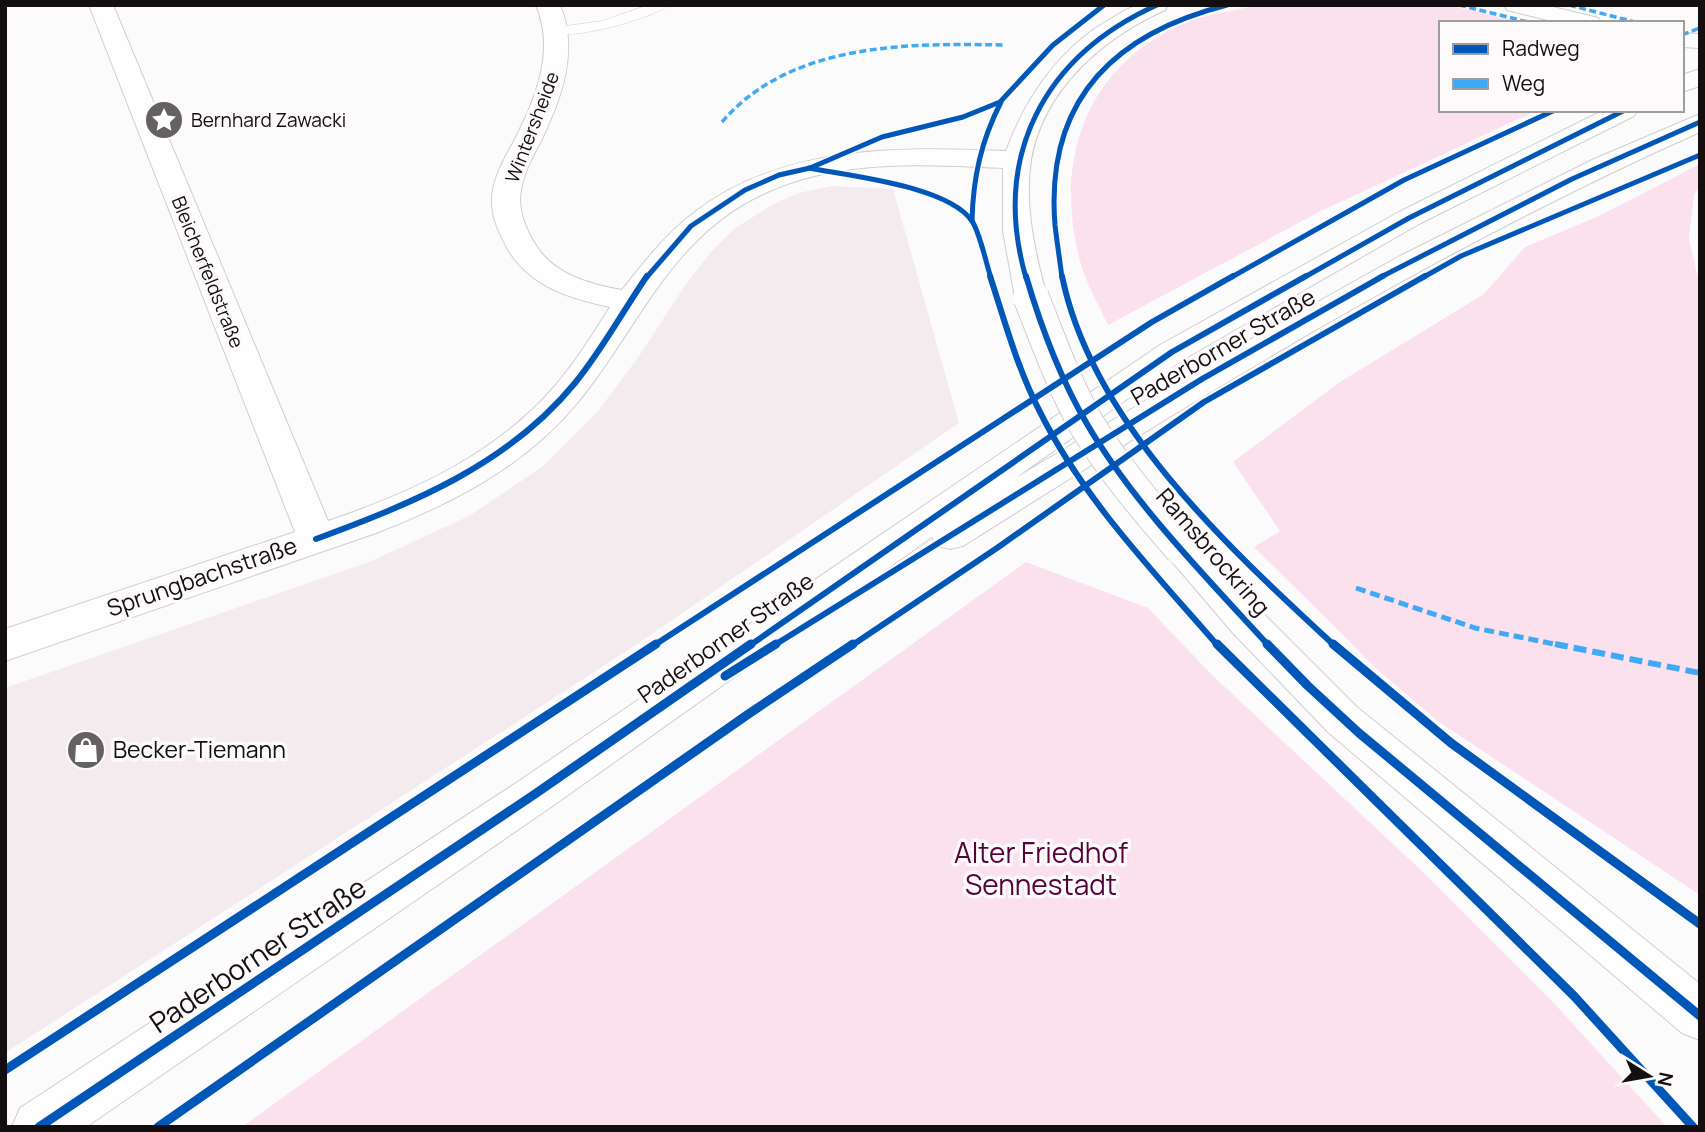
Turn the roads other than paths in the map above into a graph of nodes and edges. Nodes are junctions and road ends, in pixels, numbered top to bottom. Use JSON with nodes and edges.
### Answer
{"nodes":[{"id":1,"x":101,"y":5,"type":"edge"},
{"id":2,"x":548,"y":5,"type":"edge"},
{"id":3,"x":662,"y":5,"type":"edge"},
{"id":4,"x":1157,"y":5,"type":"edge"},
{"id":5,"x":1525,"y":8,"type":"edge"},
{"id":6,"x":1557,"y":21,"type":"edge"},
{"id":7,"x":1581,"y":21,"type":"edge"},
{"id":8,"x":558,"y":32,"type":"junction"},
{"id":9,"x":1700,"y":76,"type":"edge"},
{"id":10,"x":1684,"y":83,"type":"edge"},
{"id":11,"x":1621,"y":112,"type":"edge"},
{"id":12,"x":1700,"y":122,"type":"edge"},
{"id":13,"x":1017,"y":160,"type":"junction"},
{"id":14,"x":629,"y":301,"type":"junction"},
{"id":15,"x":316,"y":539,"type":"junction"},
{"id":16,"x":5,"y":645,"type":"edge"},
{"id":17,"x":535,"y":794,"type":"junction"},
{"id":18,"x":1700,"y":1016,"type":"edge"},
{"id":19,"x":39,"y":1127,"type":"edge"}],
"edges":[{"from":1,"to":15,"type":"street","name":"Bleicherfeldstraße"},
{"from":2,"to":8,"type":"street","name":"Wintersheide"},
{"from":3,"to":8,"type":"lane"},
{"from":4,"to":13,"type":"street","name":"Ramsbrockring"},
{"from":5,"to":6,"type":"street"},
{"from":5,"to":7,"type":"street"},
{"from":8,"to":14,"type":"street","name":"Wintersheide"},
{"from":9,"to":10,"type":"street"},
{"from":11,"to":17,"type":"street","name":"Paderborner Straße"},
{"from":12,"to":17,"type":"street","name":"Paderborner Straße"},
{"from":13,"to":14,"type":"street","name":"Sprungbachstraße"},
{"from":13,"to":18,"type":"street","name":"Ramsbrockring","bridge":true},
{"from":14,"to":15,"type":"street","name":"Sprungbachstraße"},
{"from":15,"to":16,"type":"street","name":"Sprungbachstraße"},
{"from":17,"to":19,"type":"street","name":"Paderborner Straße"}]}
